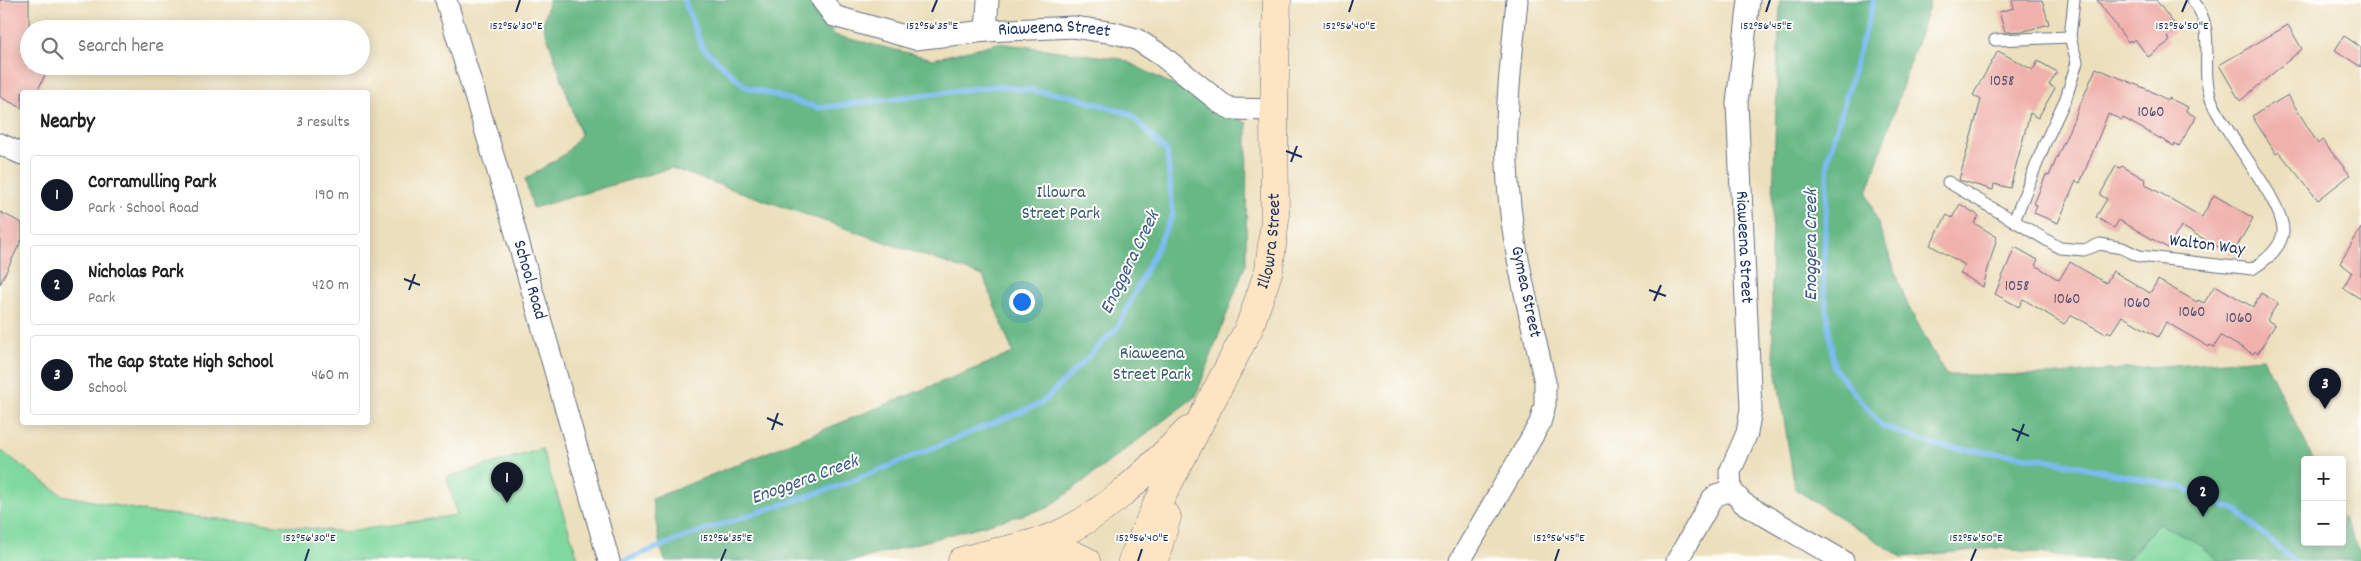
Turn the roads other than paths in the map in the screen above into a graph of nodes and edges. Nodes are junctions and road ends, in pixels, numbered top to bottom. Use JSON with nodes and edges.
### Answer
{"nodes":[{"id":1,"x":446,"y":0,"type":"edge"},
{"id":2,"x":822,"y":0,"type":"edge"},
{"id":3,"x":988,"y":0,"type":"edge"},
{"id":4,"x":1277,"y":0,"type":"edge"},
{"id":5,"x":1517,"y":0,"type":"edge"},
{"id":6,"x":1749,"y":0,"type":"edge"},
{"id":7,"x":2074,"y":0,"type":"edge"},
{"id":8,"x":2193,"y":0,"type":"edge"},
{"id":9,"x":986,"y":31,"type":"junction"},
{"id":10,"x":2070,"y":38,"type":"junction"},
{"id":11,"x":1995,"y":40,"type":"dead end"},
{"id":12,"x":1274,"y":110,"type":"junction"},
{"id":13,"x":0,"y":144,"type":"edge"},
{"id":14,"x":20,"y":153,"type":"edge"},
{"id":15,"x":1948,"y":182,"type":"dead end"},
{"id":16,"x":2014,"y":221,"type":"junction"},
{"id":17,"x":1207,"y":410,"type":"junction"},
{"id":18,"x":1180,"y":462,"type":"junction"},
{"id":19,"x":1730,"y":490,"type":"junction"},
{"id":20,"x":1170,"y":502,"type":"junction"},
{"id":21,"x":1011,"y":549,"type":"junction"},
{"id":22,"x":976,"y":559,"type":"edge"},
{"id":23,"x":609,"y":561,"type":"edge"},
{"id":24,"x":1086,"y":561,"type":"edge"},
{"id":25,"x":1132,"y":561,"type":"edge"},
{"id":26,"x":1154,"y":561,"type":"edge"},
{"id":27,"x":1175,"y":561,"type":"edge"},
{"id":28,"x":1460,"y":561,"type":"edge"},
{"id":29,"x":1676,"y":561,"type":"edge"},
{"id":30,"x":1843,"y":561,"type":"edge"}],
"edges":[{"from":1,"to":23,"type":"street","name":"School Road"},
{"from":2,"to":9,"type":"street","name":"Riaweena Street"},
{"from":3,"to":9,"type":"street"},
{"from":4,"to":12,"type":"street","name":"Illowra Street"},
{"from":5,"to":28,"type":"street","name":"Gymea Street"},
{"from":6,"to":19,"type":"street","name":"Riaweena Street"},
{"from":7,"to":10,"type":"lane"},
{"from":8,"to":16,"type":"lane","name":"Walton Way"},
{"from":9,"to":12,"type":"street","name":"Riaweena Street"},
{"from":10,"to":11,"type":"lane"},
{"from":10,"to":16,"type":"lane"},
{"from":12,"to":17,"type":"street","name":"Illowra Street"},
{"from":13,"to":14,"type":"street"},
{"from":15,"to":16,"type":"lane","name":"Walton Way"},
{"from":17,"to":18,"type":"street","name":"Illowra Street"},
{"from":17,"to":21,"type":"street"},
{"from":18,"to":20,"type":"street","name":"Illowra Street"},
{"from":18,"to":25,"type":"street","name":"Illowra Street"},
{"from":19,"to":29,"type":"street"},
{"from":19,"to":30,"type":"street"},
{"from":20,"to":26,"type":"street","name":"Illowra Street"},
{"from":20,"to":27,"type":"street"},
{"from":21,"to":22,"type":"street"},
{"from":21,"to":24,"type":"street"}]}
